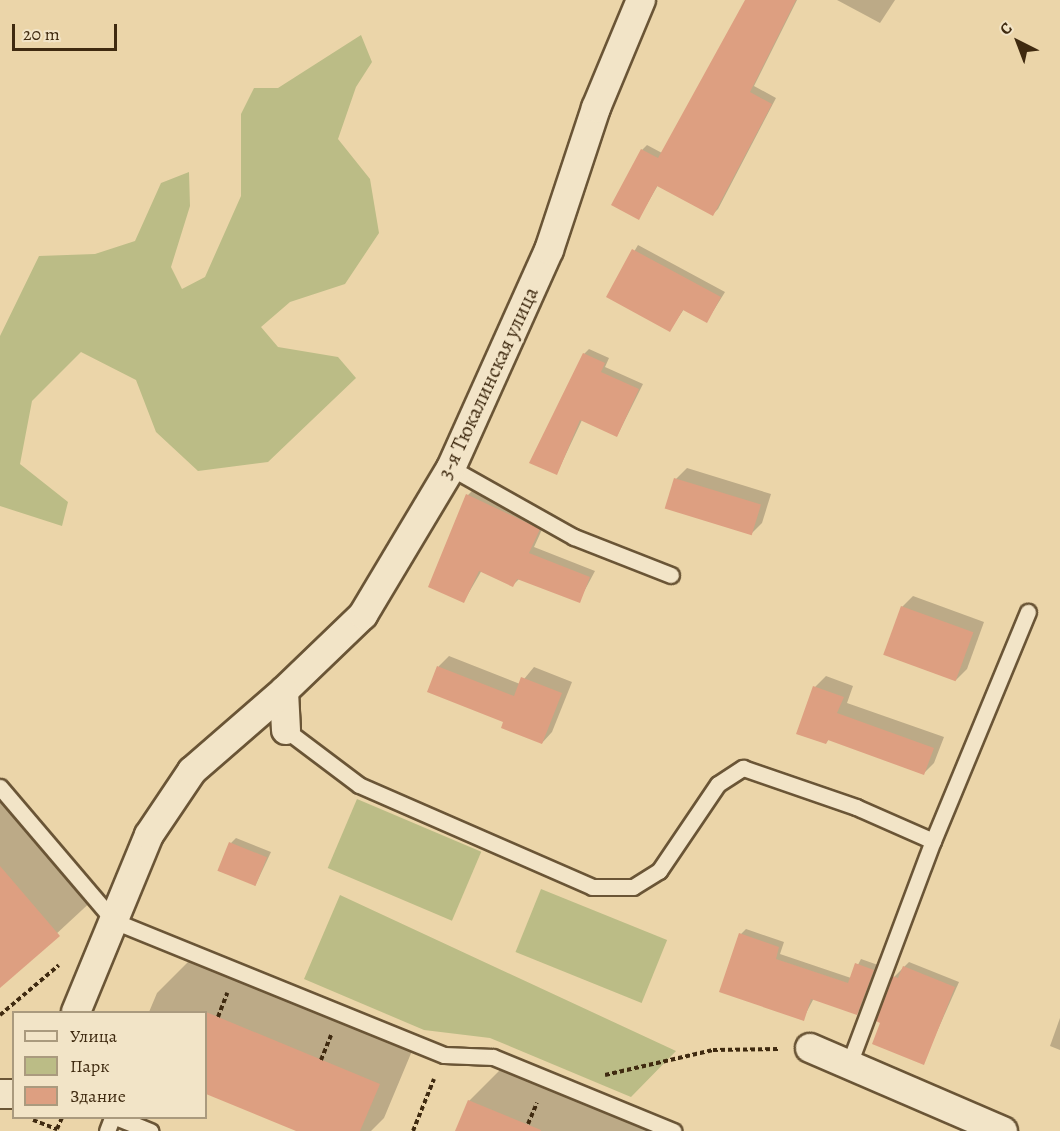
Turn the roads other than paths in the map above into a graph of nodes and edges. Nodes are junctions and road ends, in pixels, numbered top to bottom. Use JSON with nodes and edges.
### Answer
{"nodes":[{"id":1,"x":641,"y":0,"type":"edge"},
{"id":2,"x":451,"y":468,"type":"junction"},
{"id":3,"x":672,"y":575,"type":"dead end"},
{"id":4,"x":1028,"y":612,"type":"dead end"},
{"id":5,"x":284,"y":691,"type":"junction"},
{"id":6,"x":286,"y":730,"type":"joint"},
{"id":7,"x":0,"y":787,"type":"edge"},
{"id":8,"x":933,"y":842,"type":"junction"},
{"id":9,"x":114,"y":921,"type":"junction"},
{"id":10,"x":76,"y":1011,"type":"edge"},
{"id":11,"x":810,"y":1048,"type":"road end"},
{"id":12,"x":849,"y":1064,"type":"junction"},
{"id":13,"x":120,"y":1119,"type":"edge"},
{"id":14,"x":150,"y":1131,"type":"edge"},
{"id":15,"x":673,"y":1131,"type":"edge"},
{"id":16,"x":1003,"y":1131,"type":"edge"}],
"edges":[{"from":1,"to":2,"type":"street","name":"3-я Тюкалинская улица"},
{"from":2,"to":3,"type":"lane"},
{"from":2,"to":5,"type":"street","name":"3-я Тюкалинская улица"},
{"from":4,"to":8,"type":"lane"},
{"from":5,"to":6,"type":"street"},
{"from":5,"to":9,"type":"street","name":"3-я Тюкалинская улица"},
{"from":6,"to":8,"type":"lane"},
{"from":7,"to":9,"type":"lane"},
{"from":8,"to":12,"type":"lane"},
{"from":9,"to":10,"type":"street","name":"3-я Тюкалинская улица"},
{"from":9,"to":15,"type":"lane"},
{"from":11,"to":12,"type":"street"},
{"from":12,"to":16,"type":"street"},
{"from":13,"to":14,"type":"lane"}]}
